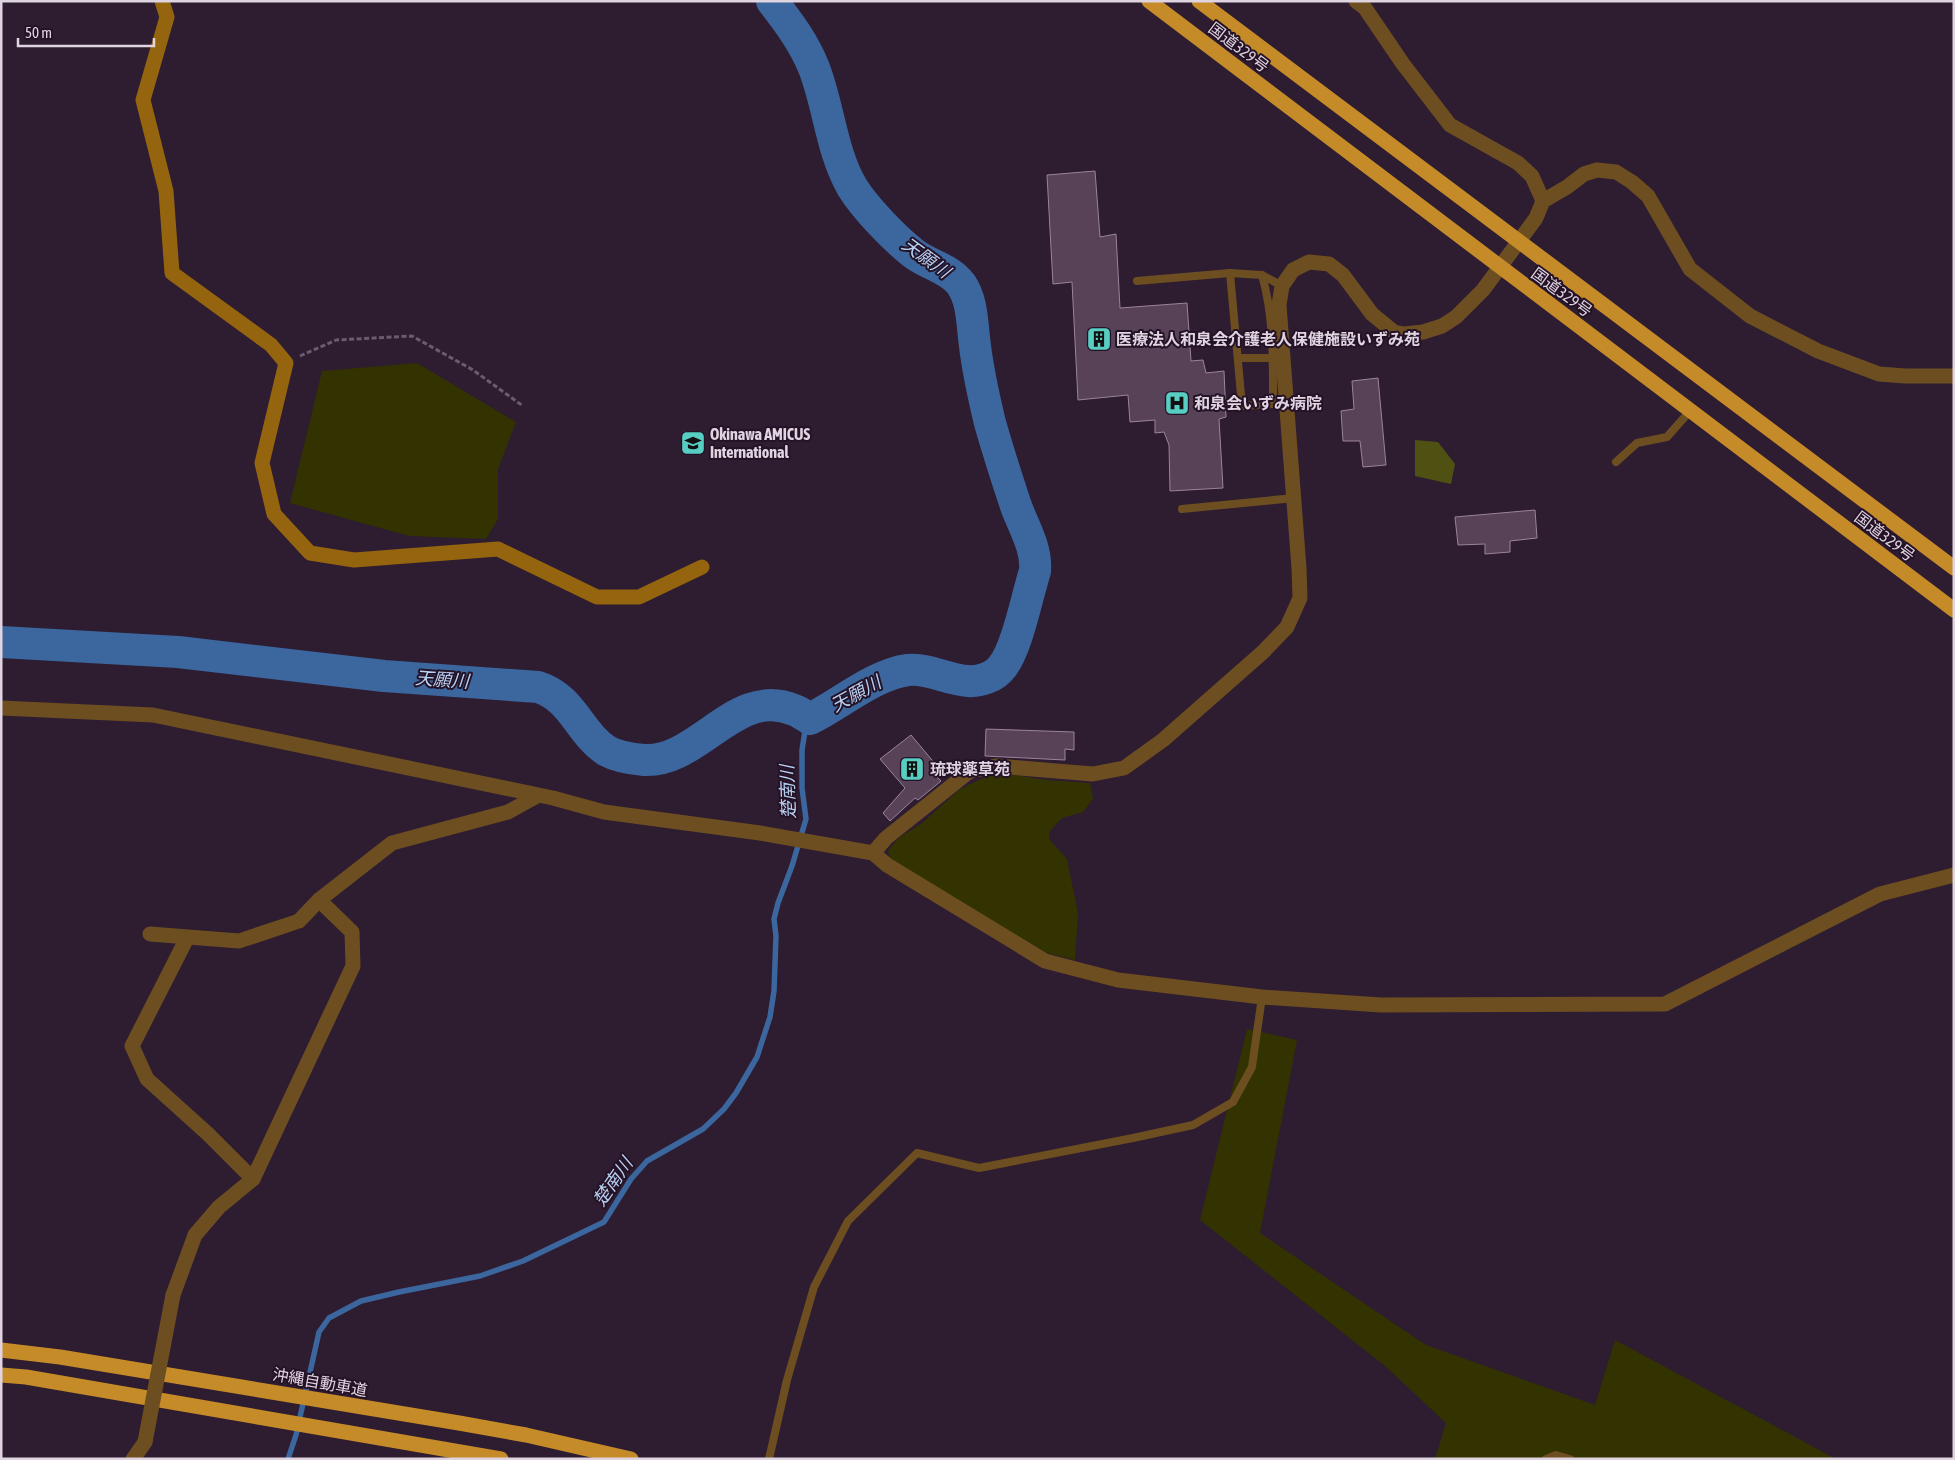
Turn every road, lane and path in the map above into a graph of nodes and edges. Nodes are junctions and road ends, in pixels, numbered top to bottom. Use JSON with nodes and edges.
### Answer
{"nodes":[{"id":1,"x":162,"y":1,"type":"edge"},
{"id":2,"x":1149,"y":1,"type":"edge"},
{"id":3,"x":1199,"y":1,"type":"edge"},
{"id":4,"x":1356,"y":1,"type":"edge"},
{"id":5,"x":1543,"y":201,"type":"junction"},
{"id":6,"x":1518,"y":241,"type":"junction"},
{"id":7,"x":1499,"y":268,"type":"junction"},
{"id":8,"x":1230,"y":273,"type":"junction"},
{"id":9,"x":1262,"y":275,"type":"junction"},
{"id":10,"x":1137,"y":281,"type":"dead end"},
{"id":11,"x":1282,"y":286,"type":"junction"},
{"id":12,"x":1239,"y":358,"type":"junction"},
{"id":13,"x":1278,"y":358,"type":"junction"},
{"id":14,"x":286,"y":363,"type":"junction"},
{"id":15,"x":1954,"y":376,"type":"edge"},
{"id":16,"x":1280,"y":403,"type":"junction"},
{"id":17,"x":523,"y":406,"type":"dead end"},
{"id":18,"x":1690,"y":411,"type":"junction"},
{"id":19,"x":1616,"y":462,"type":"dead end"},
{"id":20,"x":1294,"y":498,"type":"junction"},
{"id":21,"x":1182,"y":509,"type":"dead end"},
{"id":22,"x":702,"y":567,"type":"dead end"},
{"id":23,"x":1954,"y":568,"type":"edge"},
{"id":24,"x":1954,"y":610,"type":"edge"},
{"id":25,"x":1,"y":708,"type":"edge"},
{"id":26,"x":537,"y":796,"type":"junction"},
{"id":27,"x":873,"y":854,"type":"junction"},
{"id":28,"x":1954,"y":876,"type":"edge"},
{"id":29,"x":319,"y":900,"type":"junction"},
{"id":30,"x":150,"y":934,"type":"dead end"},
{"id":31,"x":187,"y":938,"type":"junction"},
{"id":32,"x":1262,"y":997,"type":"junction"},
{"id":33,"x":253,"y":1179,"type":"junction"},
{"id":34,"x":1,"y":1350,"type":"edge"},
{"id":35,"x":1,"y":1375,"type":"edge"},
{"id":36,"x":133,"y":1459,"type":"edge"},
{"id":37,"x":501,"y":1459,"type":"edge"},
{"id":38,"x":631,"y":1459,"type":"edge"},
{"id":39,"x":769,"y":1459,"type":"edge"},
{"id":40,"x":1546,"y":1459,"type":"edge"},
{"id":41,"x":1570,"y":1459,"type":"edge"}],
"edges":[{"from":1,"to":14,"type":"street"},
{"from":2,"to":7,"type":"highway","name":"国道329号"},
{"from":3,"to":6,"type":"highway","name":"国道329号"},
{"from":4,"to":5,"type":"street"},
{"from":5,"to":6,"type":"street"},
{"from":5,"to":15,"type":"street"},
{"from":6,"to":7,"type":"street"},
{"from":6,"to":23,"type":"highway","name":"国道329号"},
{"from":7,"to":11,"type":"street"},
{"from":7,"to":18,"type":"highway","name":"国道329号"},
{"from":8,"to":9,"type":"lane"},
{"from":8,"to":10,"type":"lane"},
{"from":8,"to":12,"type":"lane"},
{"from":9,"to":11,"type":"lane"},
{"from":9,"to":13,"type":"lane"},
{"from":11,"to":13,"type":"street"},
{"from":12,"to":13,"type":"lane"},
{"from":12,"to":16,"type":"lane"},
{"from":13,"to":16,"type":"street"},
{"from":14,"to":17,"type":"path"},
{"from":14,"to":22,"type":"street"},
{"from":16,"to":20,"type":"street"},
{"from":18,"to":19,"type":"lane"},
{"from":18,"to":24,"type":"highway","name":"国道329号"},
{"from":20,"to":21,"type":"lane"},
{"from":20,"to":27,"type":"street"},
{"from":25,"to":26,"type":"street"},
{"from":26,"to":27,"type":"street"},
{"from":26,"to":29,"type":"street"},
{"from":27,"to":32,"type":"street"},
{"from":28,"to":32,"type":"street"},
{"from":29,"to":31,"type":"street"},
{"from":29,"to":33,"type":"street"},
{"from":30,"to":31,"type":"street"},
{"from":31,"to":33,"type":"street"},
{"from":32,"to":39,"type":"lane"},
{"from":33,"to":36,"type":"street","bridge":true},
{"from":34,"to":38,"type":"highway","name":"沖縄自動車道"},
{"from":35,"to":37,"type":"highway"},
{"from":40,"to":41,"type":"lane"}]}
